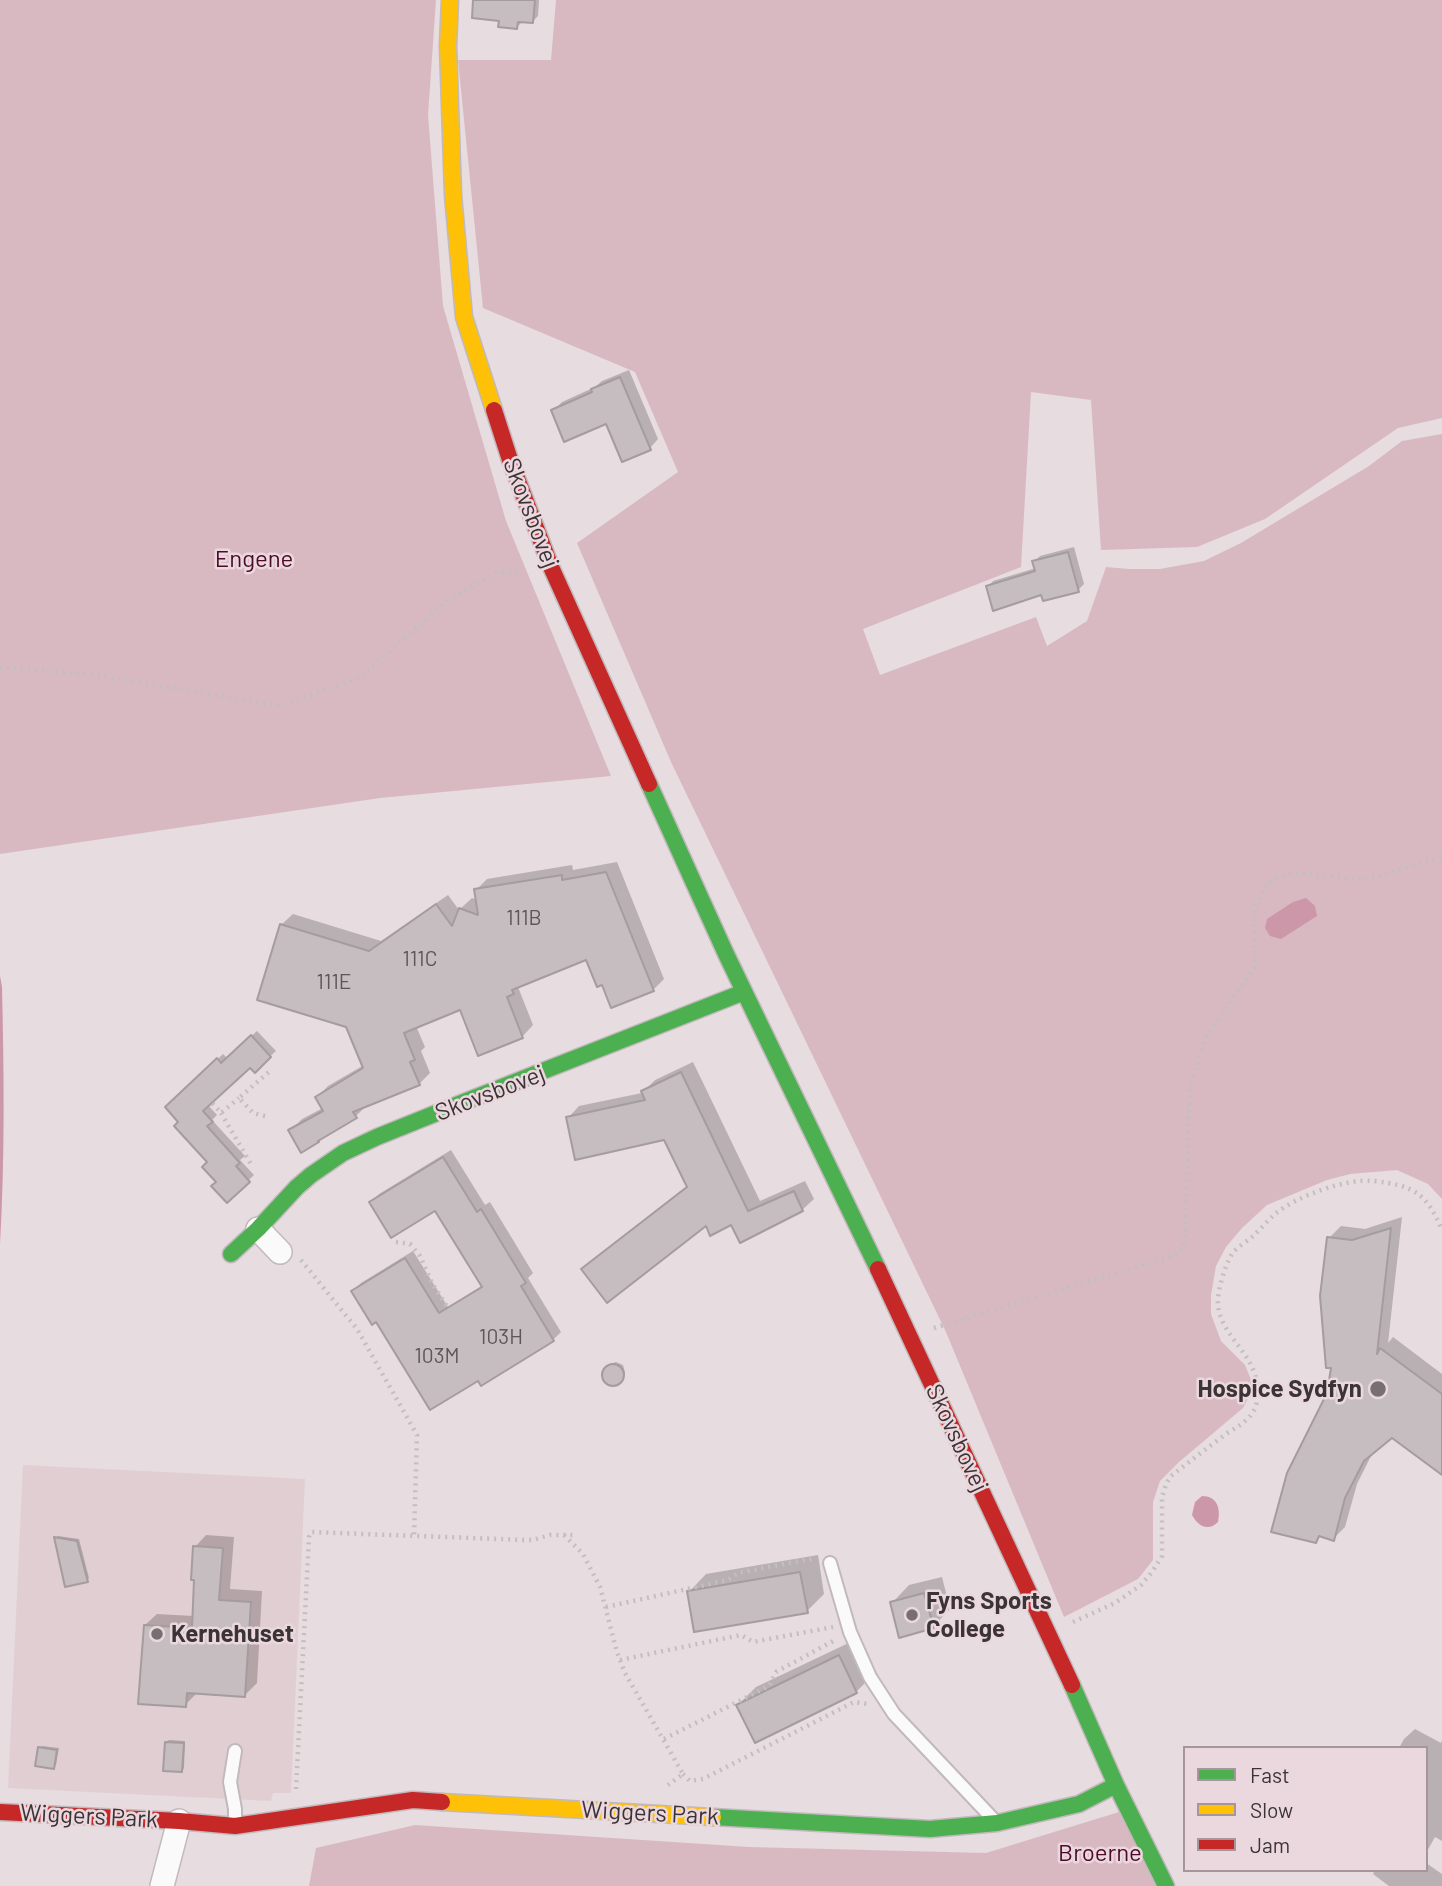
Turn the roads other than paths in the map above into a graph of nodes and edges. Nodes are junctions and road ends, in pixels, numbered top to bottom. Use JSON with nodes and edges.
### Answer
{"nodes":[{"id":1,"x":450,"y":0,"type":"edge"},
{"id":2,"x":744,"y":992,"type":"junction"},
{"id":3,"x":258,"y":1228,"type":"junction"},
{"id":4,"x":280,"y":1252,"type":"road end"},
{"id":5,"x":231,"y":1254,"type":"dead end"},
{"id":6,"x":830,"y":1563,"type":"road end"},
{"id":7,"x":235,"y":1751,"type":"dead end"},
{"id":8,"x":1116,"y":1785,"type":"junction"},
{"id":9,"x":0,"y":1812,"type":"edge"},
{"id":10,"x":179,"y":1821,"type":"junction"},
{"id":11,"x":997,"y":1823,"type":"junction"},
{"id":12,"x":235,"y":1826,"type":"junction"},
{"id":13,"x":162,"y":1886,"type":"edge"},
{"id":14,"x":1166,"y":1886,"type":"edge"}],
"edges":[{"from":1,"to":2,"type":"street","name":"Skovsbovej"},
{"from":2,"to":3,"type":"street","name":"Skovsbovej"},
{"from":2,"to":8,"type":"street","name":"Skovsbovej"},
{"from":3,"to":4,"type":"street"},
{"from":3,"to":5,"type":"street","name":"Skovsbovej"},
{"from":6,"to":11,"type":"lane"},
{"from":7,"to":12,"type":"lane"},
{"from":8,"to":11,"type":"street","name":"Wiggers Park"},
{"from":8,"to":14,"type":"street","name":"Skovsbovej"},
{"from":9,"to":10,"type":"street","name":"Wiggers Park"},
{"from":10,"to":12,"type":"street","name":"Wiggers Park"},
{"from":10,"to":13,"type":"street","name":"Wiggers Park"},
{"from":11,"to":12,"type":"street","name":"Wiggers Park"}]}
